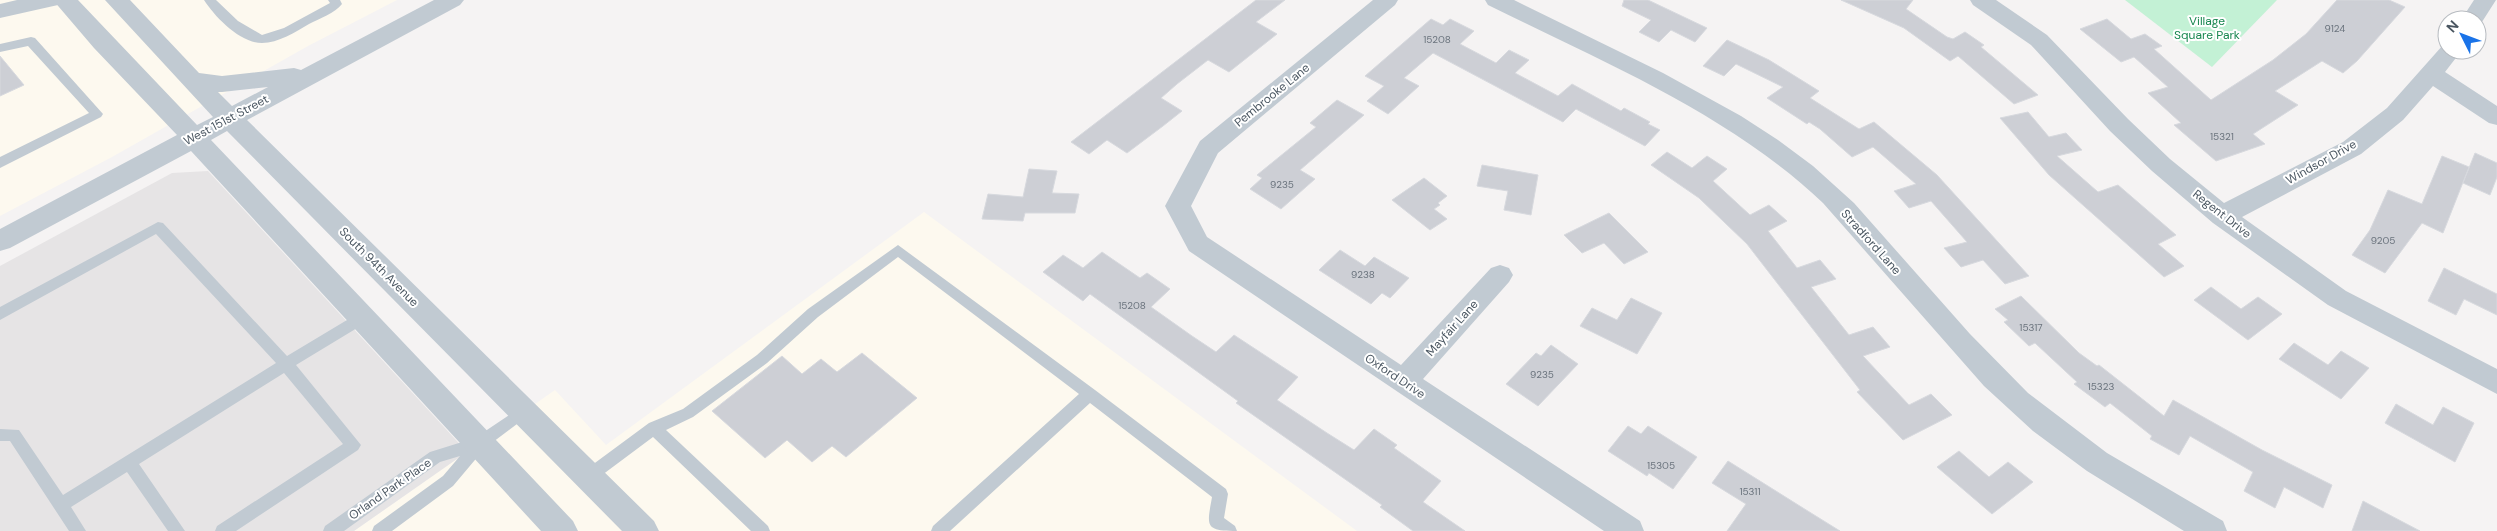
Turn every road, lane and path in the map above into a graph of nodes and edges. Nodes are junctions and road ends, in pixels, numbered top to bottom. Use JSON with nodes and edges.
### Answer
{"nodes":[{"id":1,"x":50,"y":0,"type":"edge"},
{"id":2,"x":66,"y":0,"type":"edge"},
{"id":3,"x":117,"y":0,"type":"edge"},
{"id":4,"x":210,"y":0,"type":"edge"},
{"id":5,"x":334,"y":0,"type":"edge"},
{"id":6,"x":452,"y":0,"type":"edge"},
{"id":7,"x":1388,"y":0,"type":"edge"},
{"id":8,"x":1496,"y":0,"type":"edge"},
{"id":9,"x":1981,"y":0,"type":"edge"},
{"id":10,"x":0,"y":11,"type":"edge"},
{"id":11,"x":0,"y":48,"type":"edge"},
{"id":12,"x":2443,"y":60,"type":"edge"},
{"id":13,"x":320,"y":70,"type":"junction"},
{"id":14,"x":2431,"y":74,"type":"junction"},
{"id":15,"x":192,"y":82,"type":"junction"},
{"id":16,"x":2497,"y":117,"type":"edge"},
{"id":17,"x":229,"y":118,"type":"junction"},
{"id":18,"x":193,"y":138,"type":"junction"},
{"id":19,"x":0,"y":163,"type":"edge"},
{"id":20,"x":1178,"y":206,"type":"joint"},
{"id":21,"x":2222,"y":216,"type":"junction"},
{"id":22,"x":0,"y":241,"type":"edge"},
{"id":23,"x":1500,"y":275,"type":"dead end"},
{"id":24,"x":0,"y":314,"type":"edge"},
{"id":25,"x":362,"y":318,"type":"junction"},
{"id":26,"x":286,"y":364,"type":"junction"},
{"id":27,"x":1404,"y":381,"type":"junction"},
{"id":28,"x":2497,"y":382,"type":"edge"},
{"id":29,"x":1090,"y":394,"type":"junction"},
{"id":30,"x":524,"y":411,"type":"junction"},
{"id":31,"x":654,"y":428,"type":"junction"},
{"id":32,"x":0,"y":435,"type":"edge"},
{"id":33,"x":480,"y":443,"type":"junction"},
{"id":34,"x":128,"y":461,"type":"junction"},
{"id":35,"x":589,"y":476,"type":"junction"},
{"id":36,"x":60,"y":505,"type":"junction"},
{"id":37,"x":78,"y":531,"type":"edge"},
{"id":38,"x":177,"y":531,"type":"edge"},
{"id":39,"x":223,"y":531,"type":"edge"},
{"id":40,"x":331,"y":531,"type":"edge"},
{"id":41,"x":380,"y":531,"type":"edge"},
{"id":42,"x":562,"y":531,"type":"edge"},
{"id":43,"x":643,"y":531,"type":"edge"},
{"id":44,"x":762,"y":531,"type":"edge"},
{"id":45,"x":939,"y":531,"type":"edge"},
{"id":46,"x":1229,"y":531,"type":"edge"},
{"id":47,"x":1629,"y":531,"type":"edge"},
{"id":48,"x":2212,"y":531,"type":"edge"}],
"edges":[{"from":1,"to":10,"type":"street"},
{"from":2,"to":18,"type":"street"},
{"from":3,"to":15,"type":"street","name":"South 94th Avenue"},
{"from":4,"to":5,"type":"lane"},
{"from":6,"to":13,"type":"street","name":"West 151st Street"},
{"from":7,"to":20,"type":"street","name":"Pembrooke Lane"},
{"from":8,"to":48,"type":"street","name":"Stradford Lane"},
{"from":9,"to":21,"type":"street","name":"Regent Drive"},
{"from":11,"to":19,"type":"lane"},
{"from":12,"to":14,"type":"street","name":"Windsor Drive"},
{"from":13,"to":15,"type":"street"},
{"from":13,"to":17,"type":"street","name":"West 151st Street"},
{"from":14,"to":16,"type":"street"},
{"from":14,"to":21,"type":"street","name":"Windsor Drive"},
{"from":15,"to":17,"type":"street","name":"South 94th Avenue"},
{"from":17,"to":18,"type":"street","name":"West 151st Street"},
{"from":17,"to":30,"type":"street","name":"South 94th Avenue"},
{"from":18,"to":22,"type":"street","name":"West 151st Street"},
{"from":18,"to":25,"type":"street"},
{"from":20,"to":27,"type":"street","name":"Oxford Drive"},
{"from":21,"to":28,"type":"street","name":"Regent Drive"},
{"from":23,"to":27,"type":"street","name":"Mayfair Lane"},
{"from":24,"to":26,"type":"lane"},
{"from":25,"to":26,"type":"lane"},
{"from":25,"to":33,"type":"street"},
{"from":26,"to":34,"type":"lane"},
{"from":26,"to":39,"type":"lane"},
{"from":27,"to":47,"type":"street","name":"Oxford Drive"},
{"from":29,"to":31,"type":"lane"},
{"from":29,"to":45,"type":"lane"},
{"from":29,"to":46,"type":"lane"},
{"from":30,"to":33,"type":"lane","name":"Orland Park Place"},
{"from":30,"to":35,"type":"street","name":"South 94th Avenue"},
{"from":31,"to":35,"type":"lane"},
{"from":31,"to":44,"type":"lane"},
{"from":32,"to":36,"type":"lane"},
{"from":33,"to":40,"type":"lane","name":"Orland Park Place"},
{"from":33,"to":41,"type":"lane","name":"Orland Park Place"},
{"from":33,"to":42,"type":"street"},
{"from":34,"to":36,"type":"lane"},
{"from":34,"to":38,"type":"lane"},
{"from":35,"to":43,"type":"street","name":"South 94th Avenue"},
{"from":36,"to":37,"type":"lane"}]}
